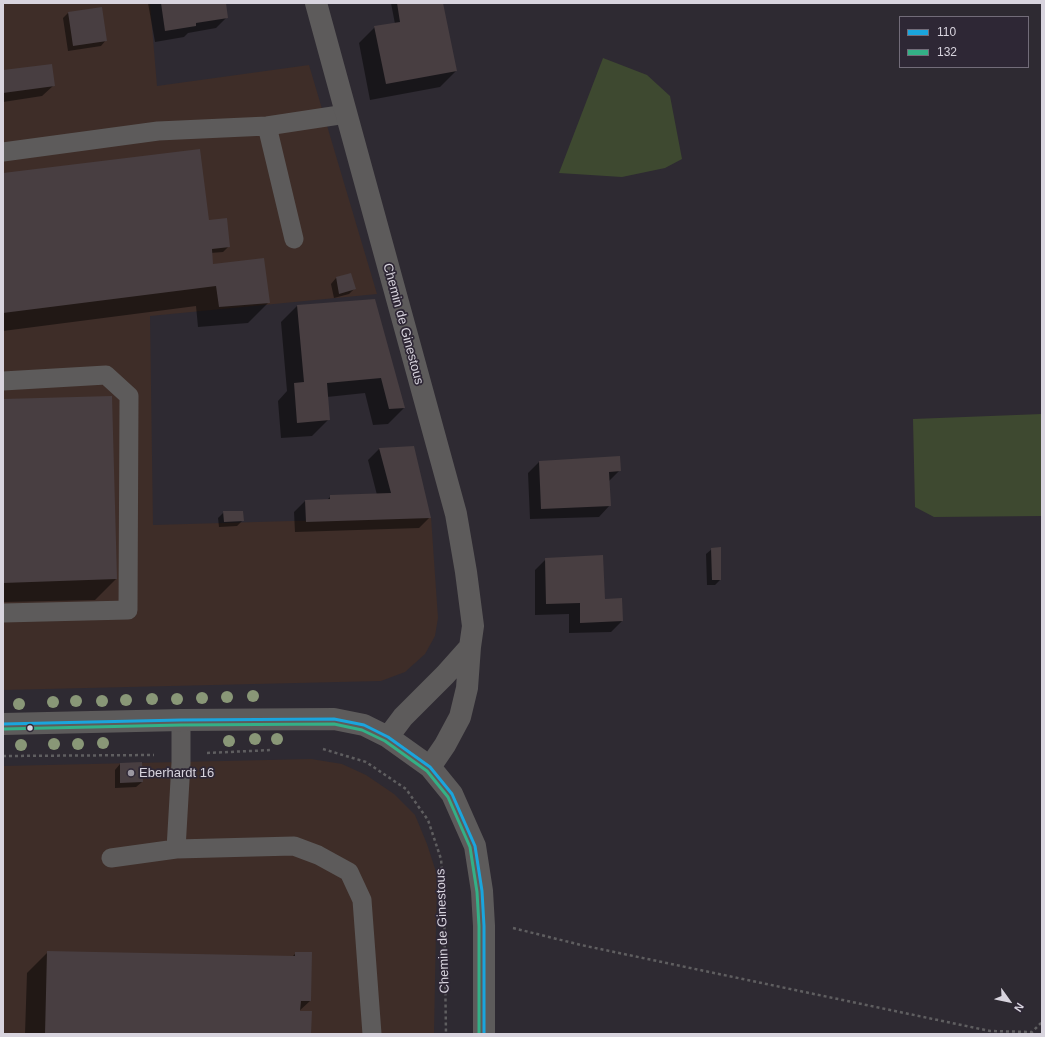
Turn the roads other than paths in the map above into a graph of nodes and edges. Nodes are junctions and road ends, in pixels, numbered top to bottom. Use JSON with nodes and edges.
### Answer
{"nodes":[{"id":1,"x":316,"y":3,"type":"edge"},
{"id":2,"x":346,"y":114,"type":"junction"},
{"id":3,"x":267,"y":126,"type":"junction"},
{"id":4,"x":3,"y":152,"type":"edge"},
{"id":5,"x":294,"y":239,"type":"dead end"},
{"id":6,"x":3,"y":381,"type":"edge"},
{"id":7,"x":3,"y":613,"type":"edge"},
{"id":8,"x":470,"y":647,"type":"junction"},
{"id":9,"x":181,"y":720,"type":"junction"},
{"id":10,"x":3,"y":724,"type":"edge"},
{"id":11,"x":388,"y":738,"type":"junction"},
{"id":12,"x":430,"y":767,"type":"junction"},
{"id":13,"x":176,"y":849,"type":"junction"},
{"id":14,"x":111,"y":858,"type":"dead end"},
{"id":15,"x":372,"y":1034,"type":"edge"},
{"id":16,"x":484,"y":1034,"type":"edge"}],
"edges":[{"from":1,"to":2,"type":"street","name":"Chemin de Ginestous"},
{"from":2,"to":3,"type":"lane"},
{"from":2,"to":8,"type":"street","name":"Chemin de Ginestous"},
{"from":3,"to":4,"type":"lane"},
{"from":3,"to":5,"type":"lane"},
{"from":6,"to":7,"type":"lane"},
{"from":8,"to":11,"type":"street"},
{"from":8,"to":12,"type":"street","name":"Chemin de Ginestous"},
{"from":9,"to":10,"type":"street"},
{"from":9,"to":11,"type":"street"},
{"from":9,"to":13,"type":"lane"},
{"from":11,"to":12,"type":"street"},
{"from":12,"to":16,"type":"street"},
{"from":13,"to":14,"type":"lane"},
{"from":13,"to":15,"type":"lane"}]}
